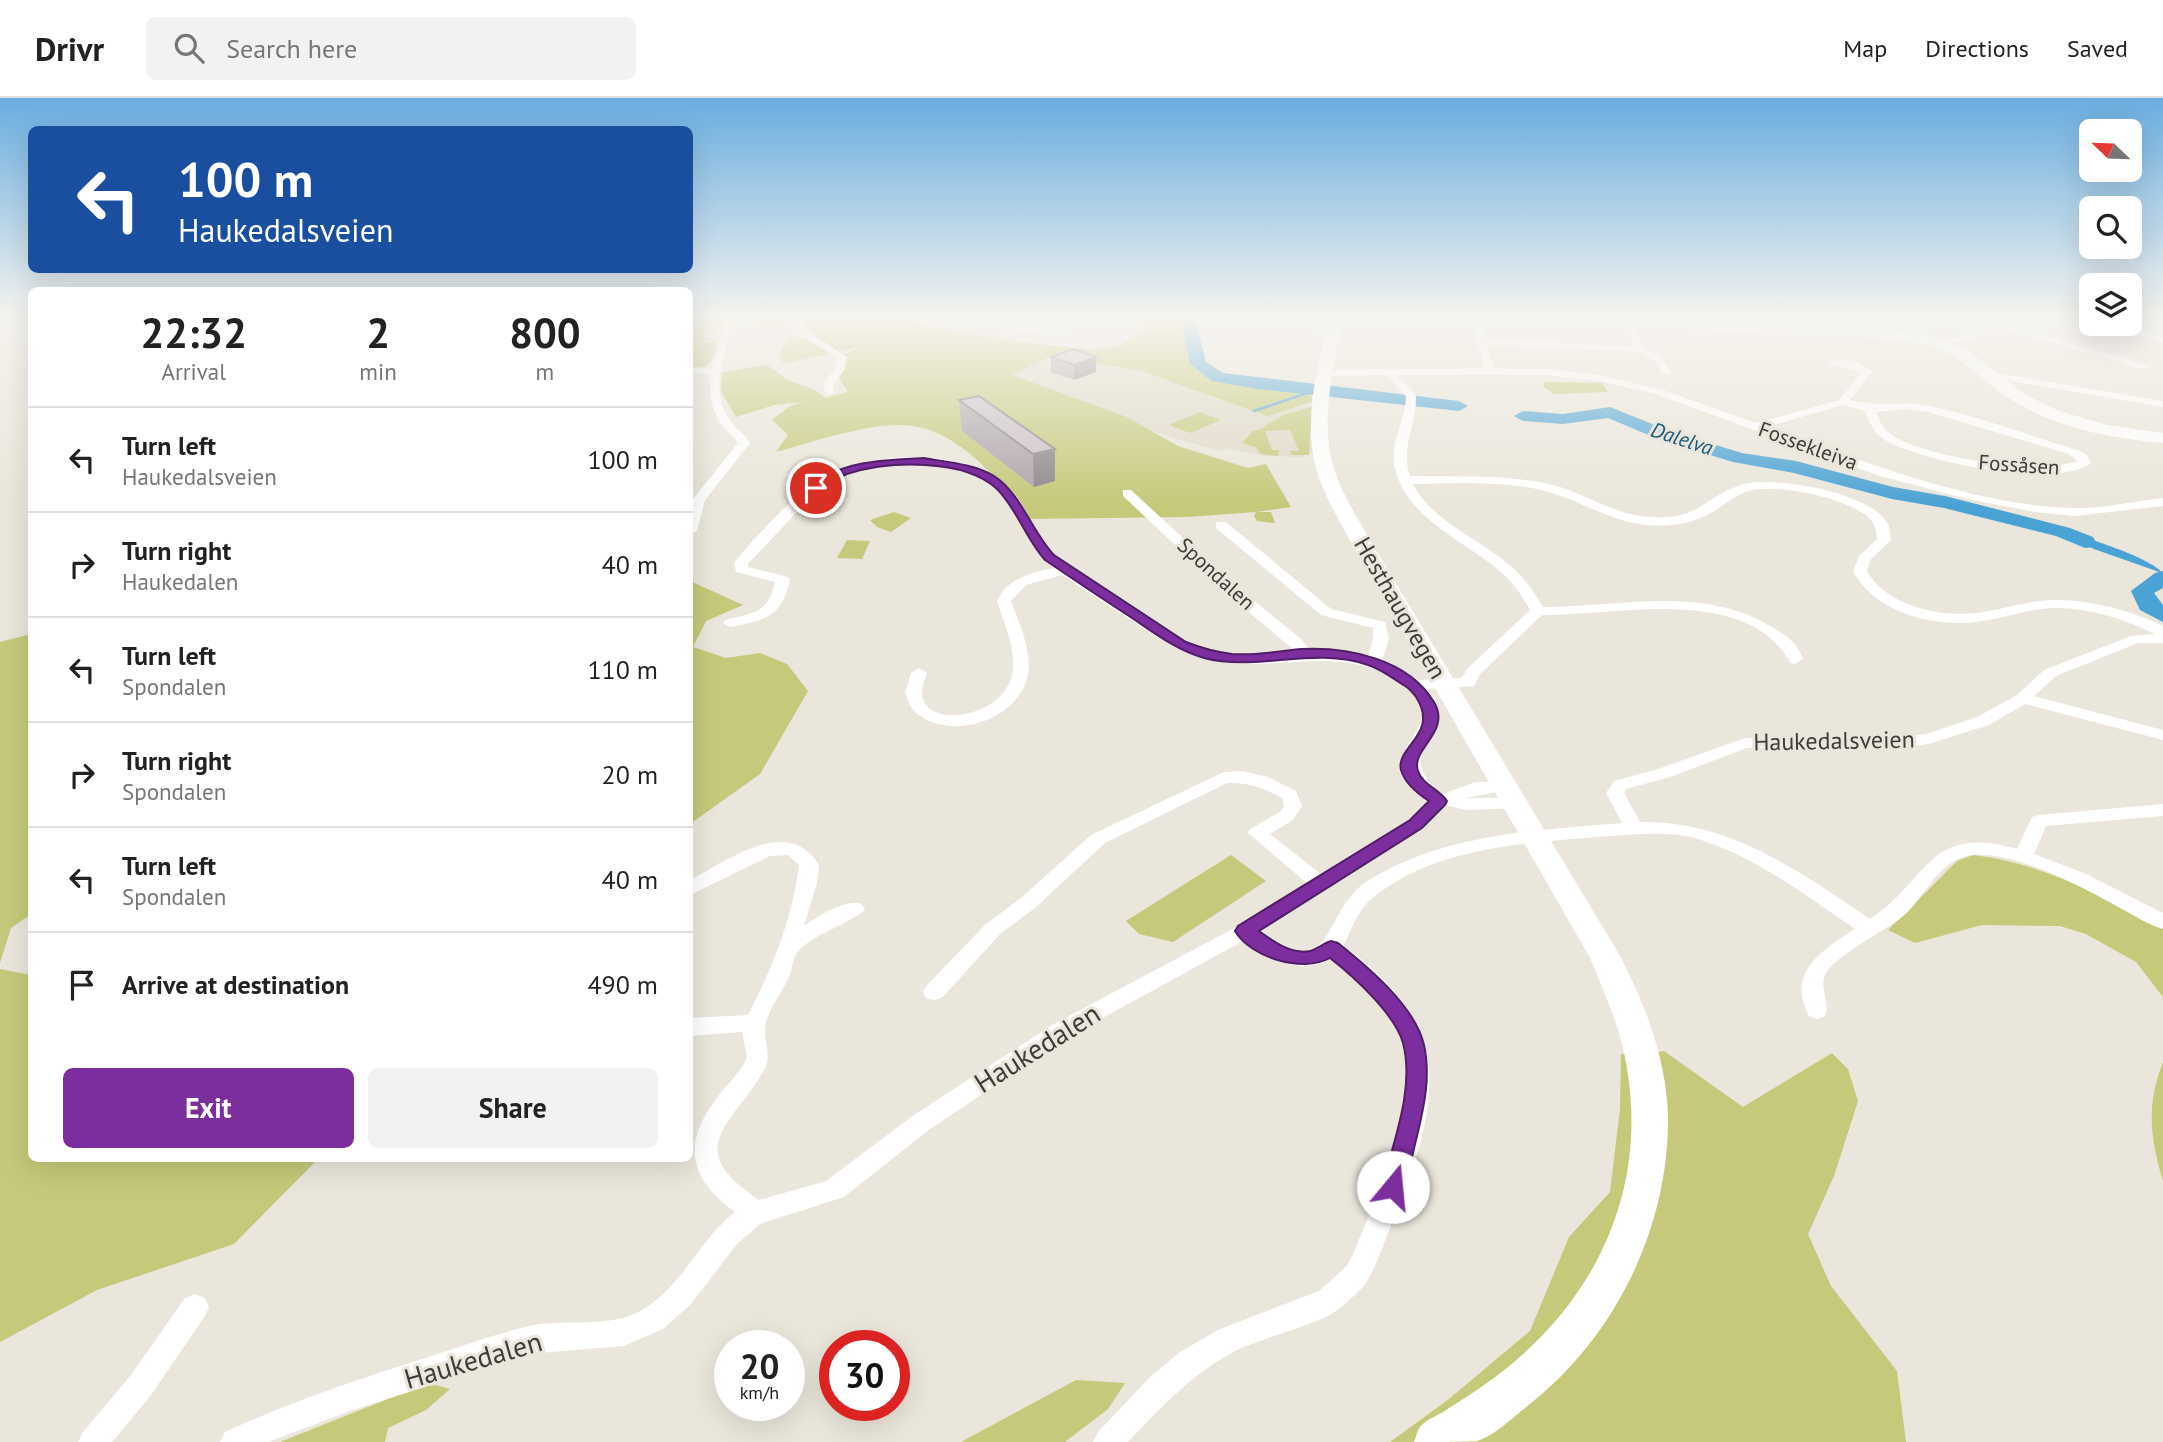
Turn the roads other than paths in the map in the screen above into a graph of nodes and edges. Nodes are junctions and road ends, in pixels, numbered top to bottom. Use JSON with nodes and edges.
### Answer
{"nodes":[{"id":1,"x":714,"y":380,"type":"edge"},
{"id":2,"x":832,"y":380,"type":"edge"},
{"id":3,"x":1337,"y":380,"type":"edge"},
{"id":4,"x":1397,"y":380,"type":"edge"},
{"id":5,"x":1611,"y":380,"type":"edge"},
{"id":6,"x":1861,"y":380,"type":"edge"},
{"id":7,"x":1998,"y":380,"type":"edge"},
{"id":8,"x":2020,"y":380,"type":"edge"},
{"id":9,"x":1325,"y":382,"type":"joint"},
{"id":10,"x":830,"y":392,"type":"dead end"},
{"id":11,"x":1843,"y":402,"type":"junction"},
{"id":12,"x":2163,"y":404,"type":"edge"},
{"id":13,"x":1870,"y":409,"type":"junction"},
{"id":14,"x":1755,"y":427,"type":"junction"},
{"id":15,"x":2163,"y":439,"type":"edge"},
{"id":16,"x":1405,"y":480,"type":"junction"},
{"id":17,"x":714,"y":482,"type":"junction"},
{"id":18,"x":693,"y":486,"type":"edge"},
{"id":19,"x":1128,"y":493,"type":"dead end"},
{"id":20,"x":2163,"y":502,"type":"edge"},
{"id":21,"x":693,"y":516,"type":"edge"},
{"id":22,"x":1221,"y":525,"type":"dead end"},
{"id":23,"x":1065,"y":570,"type":"junction"},
{"id":24,"x":1538,"y":611,"type":"junction"},
{"id":25,"x":730,"y":622,"type":"dead end"},
{"id":26,"x":2163,"y":632,"type":"edge"},
{"id":27,"x":2163,"y":638,"type":"edge"},
{"id":28,"x":1305,"y":653,"type":"junction"},
{"id":29,"x":1795,"y":659,"type":"dead end"},
{"id":30,"x":1374,"y":662,"type":"junction"},
{"id":31,"x":919,"y":673,"type":"dead end"},
{"id":32,"x":1421,"y":685,"type":"junction"},
{"id":33,"x":2023,"y":698,"type":"junction"},
{"id":34,"x":2163,"y":735,"type":"edge"},
{"id":35,"x":1510,"y":795,"type":"junction"},
{"id":36,"x":1444,"y":800,"type":"junction"},
{"id":37,"x":2163,"y":810,"type":"edge"},
{"id":38,"x":1634,"y":828,"type":"junction"},
{"id":39,"x":1546,"y":855,"type":"joint"},
{"id":40,"x":2022,"y":856,"type":"junction"},
{"id":41,"x":1321,"y":884,"type":"junction"},
{"id":42,"x":693,"y":886,"type":"edge"},
{"id":43,"x":855,"y":909,"type":"dead end"},
{"id":44,"x":2163,"y":922,"type":"edge"},
{"id":45,"x":1870,"y":929,"type":"junction"},
{"id":46,"x":1245,"y":931,"type":"junction"},
{"id":47,"x":1331,"y":948,"type":"junction"},
{"id":48,"x":786,"y":950,"type":"junction"},
{"id":49,"x":934,"y":992,"type":"dead end"},
{"id":50,"x":1817,"y":1010,"type":"dead end"},
{"id":51,"x":754,"y":1024,"type":"junction"},
{"id":52,"x":693,"y":1027,"type":"edge"},
{"id":53,"x":756,"y":1212,"type":"junction"},
{"id":54,"x":195,"y":1307,"type":"dead end"},
{"id":55,"x":93,"y":1442,"type":"edge"},
{"id":56,"x":235,"y":1442,"type":"edge"},
{"id":57,"x":1108,"y":1442,"type":"edge"},
{"id":58,"x":1436,"y":1442,"type":"edge"}],
"edges":[{"from":1,"to":17,"type":"street"},
{"from":2,"to":10,"type":"street"},
{"from":3,"to":9,"type":"street","name":"Fossekleiva"},
{"from":4,"to":16,"type":"street"},
{"from":5,"to":14,"type":"street","name":"Fossekleiva"},
{"from":6,"to":11,"type":"street"},
{"from":7,"to":15,"type":"main road"},
{"from":8,"to":12,"type":"street"},
{"from":9,"to":35,"type":"main road","name":"Hesthaugvegen"},
{"from":11,"to":13,"type":"street","name":"Fossåsen"},
{"from":11,"to":14,"type":"street"},
{"from":13,"to":13,"type":"street","name":"Fossåsen"},
{"from":14,"to":20,"type":"street","name":"Fossekleiva"},
{"from":16,"to":24,"type":"street"},
{"from":16,"to":26,"type":"street"},
{"from":17,"to":18,"type":"street"},
{"from":17,"to":21,"type":"street"},
{"from":19,"to":28,"type":"street","name":"Spondalen"},
{"from":22,"to":30,"type":"street","name":"Spondalen"},
{"from":23,"to":25,"type":"street"},
{"from":23,"to":28,"type":"street"},
{"from":23,"to":31,"type":"street"},
{"from":24,"to":29,"type":"street"},
{"from":24,"to":32,"type":"street"},
{"from":27,"to":33,"type":"street","name":"Haukedalsveien"},
{"from":28,"to":30,"type":"street"},
{"from":30,"to":32,"type":"street"},
{"from":32,"to":36,"type":"street"},
{"from":33,"to":34,"type":"street"},
{"from":33,"to":38,"type":"street","name":"Haukedalsveien"},
{"from":35,"to":36,"type":"street"},
{"from":35,"to":39,"type":"main road","name":"Hesthaugvegen"},
{"from":36,"to":41,"type":"street","name":"Haukedalen"},
{"from":37,"to":40,"type":"street"},
{"from":38,"to":45,"type":"street"},
{"from":38,"to":47,"type":"street"},
{"from":39,"to":58,"type":"main road"},
{"from":40,"to":44,"type":"street"},
{"from":40,"to":45,"type":"street"},
{"from":41,"to":46,"type":"street","name":"Haukedalen"},
{"from":41,"to":49,"type":"street"},
{"from":42,"to":48,"type":"street"},
{"from":43,"to":48,"type":"street"},
{"from":45,"to":50,"type":"street"},
{"from":46,"to":47,"type":"street"},
{"from":46,"to":53,"type":"street","name":"Haukedalen"},
{"from":47,"to":57,"type":"street"},
{"from":48,"to":51,"type":"street"},
{"from":51,"to":52,"type":"street"},
{"from":51,"to":53,"type":"street"},
{"from":53,"to":56,"type":"street","name":"Haukedalen"},
{"from":54,"to":55,"type":"street"}]}
